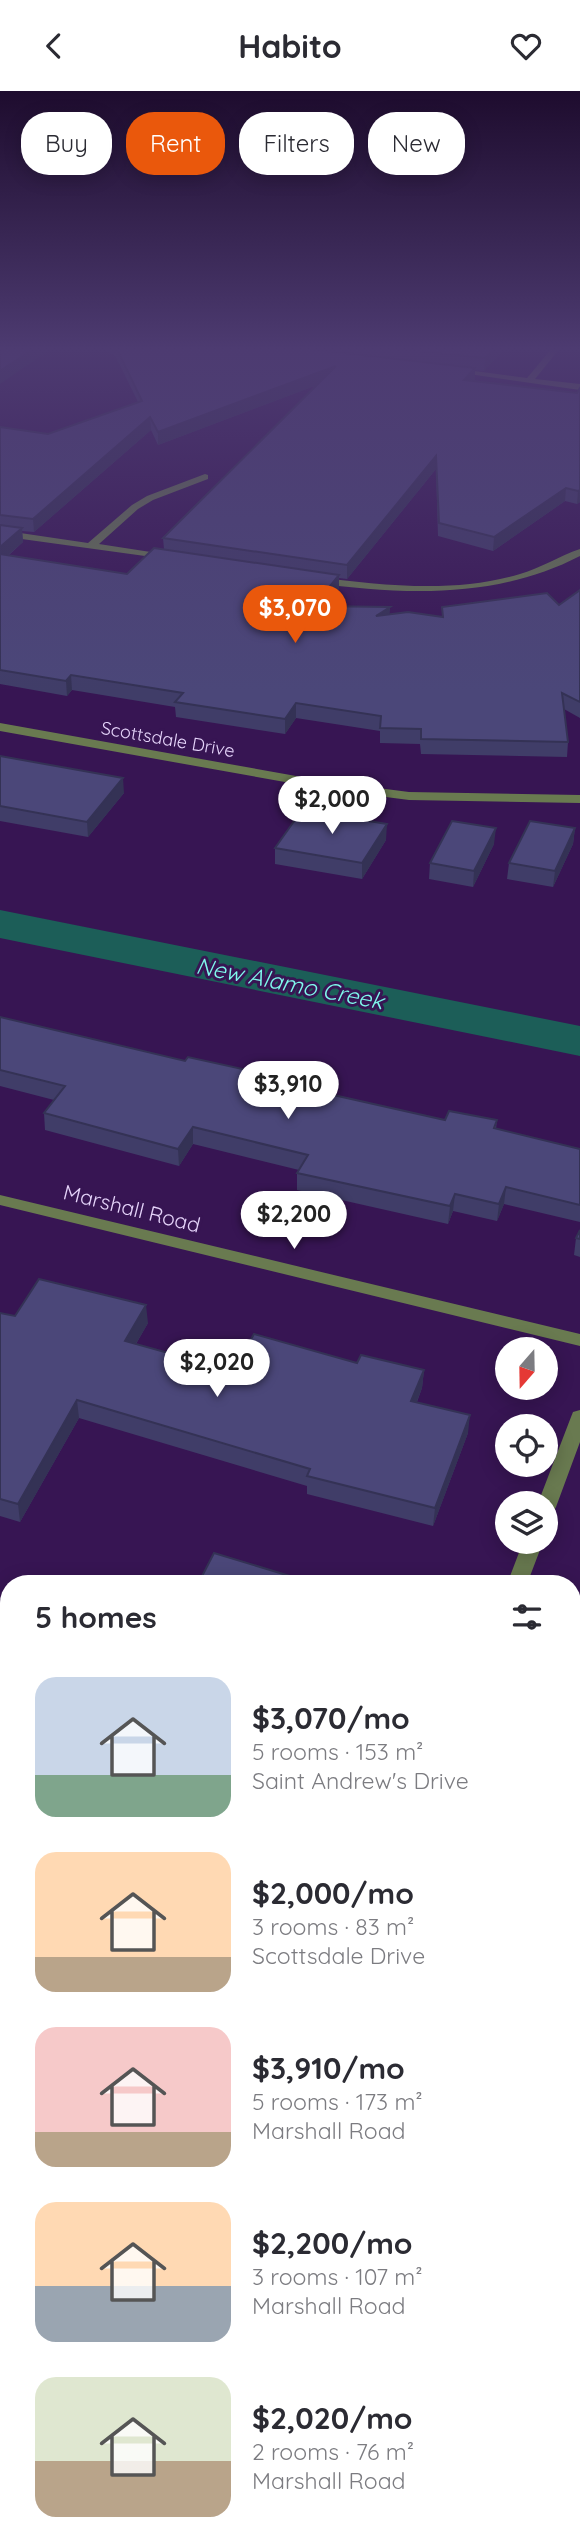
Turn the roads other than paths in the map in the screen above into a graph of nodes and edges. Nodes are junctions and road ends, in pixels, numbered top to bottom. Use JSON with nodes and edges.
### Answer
{"nodes":[{"id":1,"x":205,"y":477,"type":"dead end"},
{"id":2,"x":0,"y":533,"type":"edge"},
{"id":3,"x":91,"y":546,"type":"junction"},
{"id":4,"x":580,"y":552,"type":"edge"},
{"id":5,"x":185,"y":560,"type":"edge"},
{"id":6,"x":305,"y":578,"type":"edge"},
{"id":7,"x":0,"y":727,"type":"edge"},
{"id":8,"x":580,"y":799,"type":"edge"},
{"id":9,"x":0,"y":1200,"type":"edge"},
{"id":10,"x":580,"y":1340,"type":"edge"},
{"id":11,"x":580,"y":1417,"type":"edge"},
{"id":12,"x":552,"y":1491,"type":"edge"},
{"id":13,"x":528,"y":1554,"type":"edge"},
{"id":14,"x":520,"y":1575,"type":"edge"}],
"edges":[{"from":1,"to":3,"type":"street"},
{"from":2,"to":3,"type":"street"},
{"from":3,"to":5,"type":"street"},
{"from":4,"to":6,"type":"street"},
{"from":7,"to":8,"type":"street","name":"Scottsdale Drive"},
{"from":9,"to":10,"type":"street","name":"Marshall Road"},
{"from":11,"to":12,"type":"street"},
{"from":13,"to":14,"type":"street"}]}
